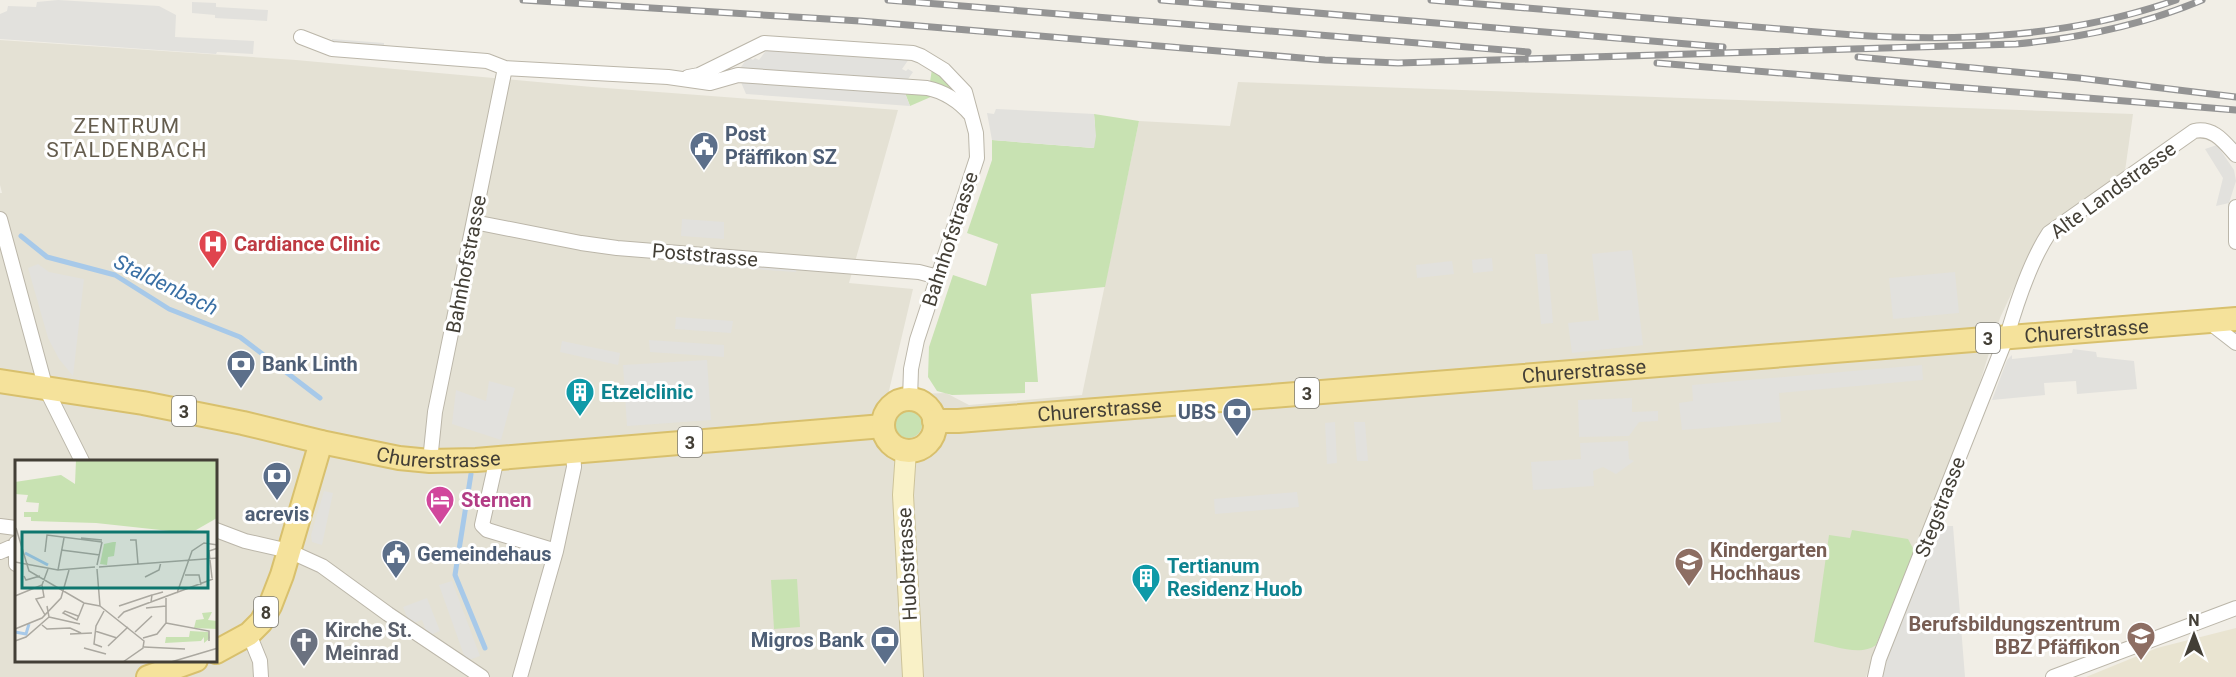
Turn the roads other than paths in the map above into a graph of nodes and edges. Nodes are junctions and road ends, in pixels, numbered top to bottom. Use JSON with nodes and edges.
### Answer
{"nodes":[{"id":1,"x":301,"y":38,"type":"dead end"},
{"id":2,"x":506,"y":68,"type":"junction"},
{"id":3,"x":681,"y":78,"type":"junction"},
{"id":4,"x":971,"y":115,"type":"junction"},
{"id":5,"x":2236,"y":155,"type":"edge"},
{"id":6,"x":2236,"y":207,"type":"edge"},
{"id":7,"x":0,"y":219,"type":"edge"},
{"id":8,"x":474,"y":222,"type":"junction"},
{"id":9,"x":2236,"y":242,"type":"edge"},
{"id":10,"x":938,"y":277,"type":"junction"},
{"id":11,"x":2236,"y":319,"type":"edge"},
{"id":12,"x":2209,"y":322,"type":"junction"},
{"id":13,"x":2007,"y":336,"type":"junction"},
{"id":14,"x":2236,"y":343,"type":"edge"},
{"id":15,"x":0,"y":381,"type":"edge"},
{"id":16,"x":46,"y":389,"type":"junction"},
{"id":17,"x":910,"y":399,"type":"junction"},
{"id":18,"x":934,"y":421,"type":"junction"},
{"id":19,"x":883,"y":426,"type":"junction"},
{"id":20,"x":321,"y":442,"type":"junction"},
{"id":21,"x":906,"y":450,"type":"junction"},
{"id":22,"x":573,"y":452,"type":"junction"},
{"id":23,"x":496,"y":458,"type":"junction"},
{"id":24,"x":82,"y":460,"type":"edge"},
{"id":25,"x":430,"y":461,"type":"junction"},
{"id":26,"x":0,"y":526,"type":"edge"},
{"id":27,"x":15,"y":528,"type":"edge"},
{"id":28,"x":218,"y":531,"type":"edge"},
{"id":29,"x":15,"y":544,"type":"edge"},
{"id":30,"x":289,"y":551,"type":"junction"},
{"id":31,"x":556,"y":551,"type":"junction"},
{"id":32,"x":0,"y":552,"type":"edge"},
{"id":33,"x":2236,"y":608,"type":"edge"},
{"id":34,"x":249,"y":634,"type":"junction"},
{"id":35,"x":218,"y":651,"type":"edge"},
{"id":36,"x":190,"y":662,"type":"edge"},
{"id":37,"x":148,"y":677,"type":"edge"},
{"id":38,"x":261,"y":677,"type":"edge"},
{"id":39,"x":482,"y":677,"type":"edge"},
{"id":40,"x":520,"y":677,"type":"edge"},
{"id":41,"x":913,"y":677,"type":"edge"},
{"id":42,"x":1875,"y":677,"type":"edge"},
{"id":43,"x":2053,"y":677,"type":"edge"}],
"edges":[{"from":1,"to":2,"type":"street","name":"Bahnhofstrasse"},
{"from":2,"to":3,"type":"street","name":"Bahnhofstrasse"},
{"from":2,"to":8,"type":"street","name":"Bahnhofstrasse"},
{"from":3,"to":4,"type":"street","name":"Bahnhofstrasse"},
{"from":3,"to":4,"type":"street","name":"Bahnhofstrasse"},
{"from":4,"to":10,"type":"street","name":"Bahnhofstrasse"},
{"from":5,"to":13,"type":"street","name":"Alte Landstrasse"},
{"from":6,"to":9,"type":"street"},
{"from":7,"to":16,"type":"street"},
{"from":8,"to":10,"type":"street","name":"Poststrasse"},
{"from":8,"to":25,"type":"street","name":"Bahnhofstrasse"},
{"from":10,"to":17,"type":"street","name":"Bahnhofstrasse"},
{"from":11,"to":12,"type":"main road","name":"Churerstrasse","number":"3"},
{"from":12,"to":13,"type":"main road","name":"Churerstrasse","number":"3"},
{"from":12,"to":14,"type":"street"},
{"from":13,"to":18,"type":"main road","name":"Churerstrasse","number":"3"},
{"from":13,"to":42,"type":"street","name":"Stegstrasse"},
{"from":15,"to":16,"type":"main road","name":"Churerstrasse","number":"3"},
{"from":16,"to":20,"type":"main road","name":"Churerstrasse","number":"3"},
{"from":16,"to":24,"type":"street"},
{"from":17,"to":18,"type":"main road"},
{"from":17,"to":19,"type":"main road"},
{"from":18,"to":21,"type":"main road"},
{"from":19,"to":21,"type":"main road"},
{"from":19,"to":22,"type":"main road","name":"Churerstrasse","number":"3"},
{"from":20,"to":25,"type":"main road","name":"Churerstrasse","number":"3"},
{"from":20,"to":30,"type":"main road","number":"8"},
{"from":21,"to":41,"type":"street","name":"Huobstrasse"},
{"from":22,"to":23,"type":"main road","name":"Churerstrasse","number":"3"},
{"from":22,"to":31,"type":"street"},
{"from":23,"to":25,"type":"main road","name":"Churerstrasse","number":"3"},
{"from":23,"to":31,"type":"street"},
{"from":26,"to":27,"type":"street"},
{"from":28,"to":30,"type":"street"},
{"from":29,"to":32,"type":"street"},
{"from":30,"to":34,"type":"main road","number":"8"},
{"from":30,"to":39,"type":"street"},
{"from":31,"to":40,"type":"street"},
{"from":33,"to":43,"type":"street"},
{"from":34,"to":35,"type":"main road","number":"8"},
{"from":34,"to":38,"type":"street"},
{"from":36,"to":37,"type":"main road"}]}
